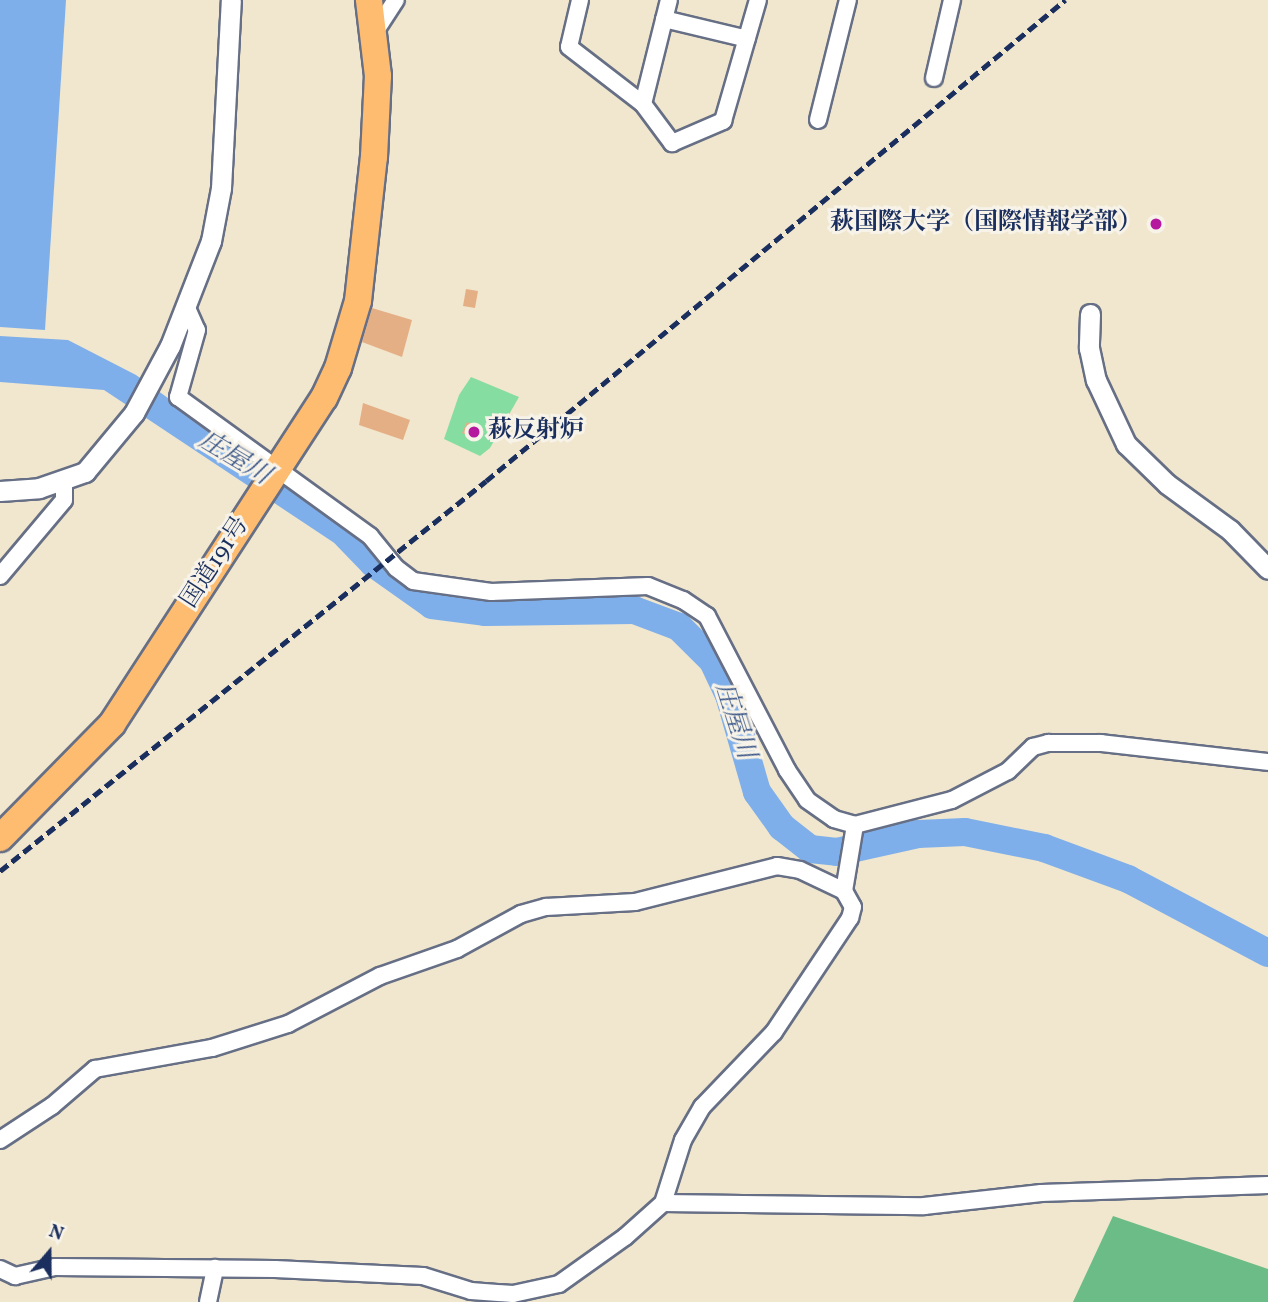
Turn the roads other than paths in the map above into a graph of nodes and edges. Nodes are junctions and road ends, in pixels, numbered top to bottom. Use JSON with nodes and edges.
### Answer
{"nodes":[{"id":1,"x":231,"y":0,"type":"edge"},
{"id":2,"x":369,"y":0,"type":"edge"},
{"id":3,"x":396,"y":0,"type":"edge"},
{"id":4,"x":580,"y":0,"type":"edge"},
{"id":5,"x":669,"y":0,"type":"edge"},
{"id":6,"x":758,"y":0,"type":"edge"},
{"id":7,"x":848,"y":0,"type":"edge"},
{"id":8,"x":952,"y":0,"type":"edge"},
{"id":9,"x":664,"y":19,"type":"junction"},
{"id":10,"x":375,"y":32,"type":"junction"},
{"id":11,"x":747,"y":39,"type":"junction"},
{"id":12,"x":934,"y":78,"type":"dead end"},
{"id":13,"x":643,"y":104,"type":"junction"},
{"id":14,"x":818,"y":120,"type":"dead end"},
{"id":15,"x":187,"y":308,"type":"junction"},
{"id":16,"x":1090,"y":314,"type":"dead end"},
{"id":17,"x":276,"y":470,"type":"junction"},
{"id":18,"x":64,"y":482,"type":"junction"},
{"id":19,"x":0,"y":491,"type":"edge"},
{"id":20,"x":1268,"y":569,"type":"edge"},
{"id":21,"x":0,"y":576,"type":"edge"},
{"id":22,"x":1268,"y":762,"type":"edge"},
{"id":23,"x":855,"y":825,"type":"junction"},
{"id":24,"x":0,"y":838,"type":"edge"},
{"id":25,"x":844,"y":891,"type":"junction"},
{"id":26,"x":0,"y":1140,"type":"edge"},
{"id":27,"x":1268,"y":1185,"type":"edge"},
{"id":28,"x":663,"y":1203,"type":"junction"},
{"id":29,"x":215,"y":1268,"type":"junction"},
{"id":30,"x":0,"y":1269,"type":"edge"},
{"id":31,"x":208,"y":1302,"type":"edge"}],
"edges":[{"from":1,"to":15,"type":"street"},
{"from":2,"to":10,"type":"highway","name":"国道191号"},
{"from":3,"to":10,"type":"street"},
{"from":4,"to":13,"type":"street"},
{"from":5,"to":9,"type":"street"},
{"from":6,"to":11,"type":"street"},
{"from":7,"to":14,"type":"street"},
{"from":8,"to":12,"type":"street"},
{"from":9,"to":11,"type":"street"},
{"from":9,"to":13,"type":"street"},
{"from":10,"to":17,"type":"highway","name":"国道191号"},
{"from":11,"to":13,"type":"street"},
{"from":15,"to":17,"type":"street"},
{"from":15,"to":18,"type":"street"},
{"from":16,"to":20,"type":"street"},
{"from":17,"to":23,"type":"street"},
{"from":17,"to":24,"type":"highway","name":"国道191号"},
{"from":18,"to":19,"type":"street"},
{"from":18,"to":21,"type":"street"},
{"from":22,"to":23,"type":"street"},
{"from":23,"to":25,"type":"street"},
{"from":25,"to":26,"type":"street"},
{"from":25,"to":28,"type":"street"},
{"from":27,"to":28,"type":"street"},
{"from":28,"to":29,"type":"street"},
{"from":29,"to":30,"type":"street"},
{"from":29,"to":31,"type":"street"}]}
